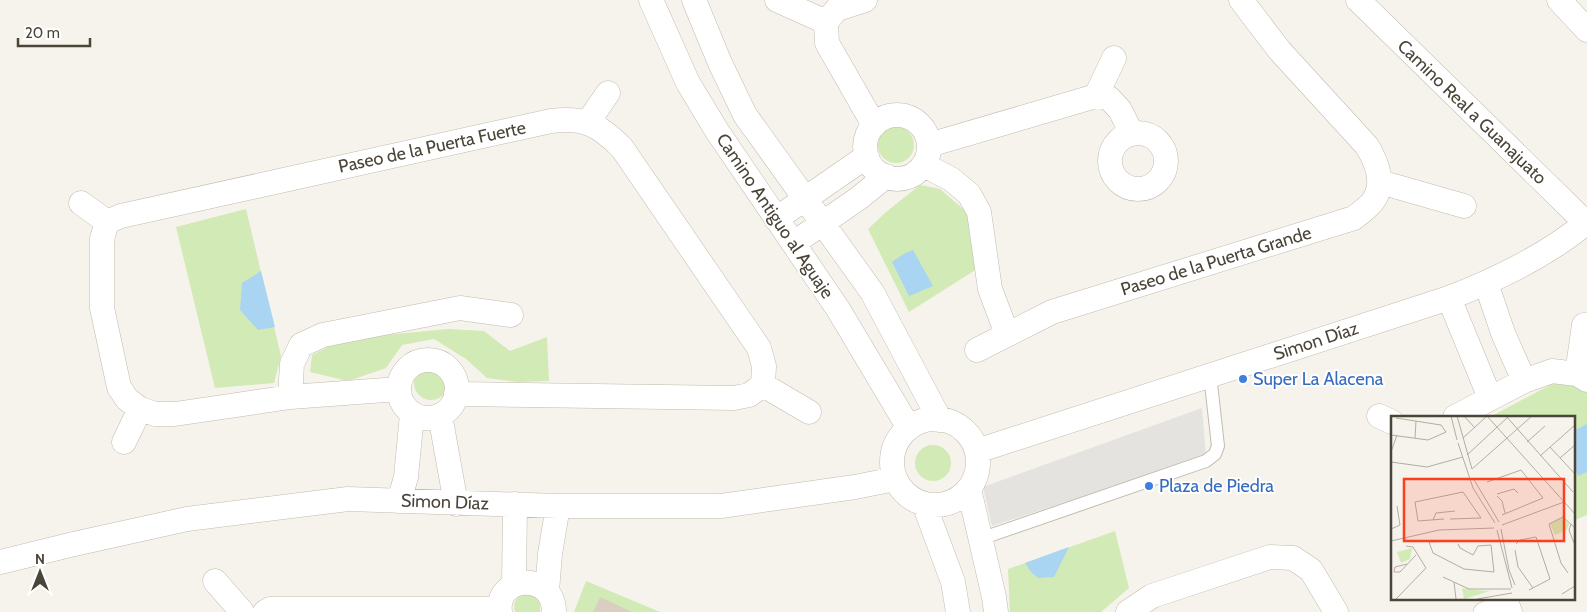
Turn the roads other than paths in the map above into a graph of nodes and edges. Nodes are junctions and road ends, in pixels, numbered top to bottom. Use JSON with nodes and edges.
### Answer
{"nodes":[{"id":1,"x":651,"y":0,"type":"edge"},
{"id":2,"x":694,"y":0,"type":"edge"},
{"id":3,"x":778,"y":0,"type":"edge"},
{"id":4,"x":865,"y":0,"type":"edge"},
{"id":5,"x":1241,"y":0,"type":"edge"},
{"id":6,"x":1358,"y":0,"type":"edge"},
{"id":7,"x":1559,"y":0,"type":"edge"},
{"id":8,"x":826,"y":22,"type":"junction"},
{"id":9,"x":1586,"y":26,"type":"edge"},
{"id":10,"x":1114,"y":58,"type":"dead end"},
{"id":11,"x":608,"y":93,"type":"dead end"},
{"id":12,"x":1096,"y":96,"type":"junction"},
{"id":13,"x":745,"y":115,"type":"junction"},
{"id":14,"x":588,"y":122,"type":"junction"},
{"id":15,"x":874,"y":124,"type":"junction"},
{"id":16,"x":717,"y":131,"type":"junction"},
{"id":17,"x":1132,"y":134,"type":"dead end"},
{"id":18,"x":926,"y":155,"type":"junction"},
{"id":19,"x":867,"y":156,"type":"junction"},
{"id":20,"x":886,"y":176,"type":"junction"},
{"id":21,"x":1380,"y":182,"type":"junction"},
{"id":22,"x":806,"y":198,"type":"junction"},
{"id":23,"x":81,"y":203,"type":"dead end"},
{"id":24,"x":1464,"y":206,"type":"dead end"},
{"id":25,"x":776,"y":218,"type":"junction"},
{"id":26,"x":108,"y":222,"type":"junction"},
{"id":27,"x":823,"y":223,"type":"junction"},
{"id":28,"x":1587,"y":223,"type":"edge"},
{"id":29,"x":794,"y":243,"type":"junction"},
{"id":30,"x":1486,"y":283,"type":"junction"},
{"id":31,"x":1449,"y":298,"type":"junction"},
{"id":32,"x":511,"y":315,"type":"dead end"},
{"id":33,"x":1584,"y":325,"type":"dead end"},
{"id":34,"x":1007,"y":334,"type":"junction"},
{"id":35,"x":977,"y":350,"type":"dead end"},
{"id":36,"x":1210,"y":375,"type":"junction"},
{"id":37,"x":1582,"y":377,"type":"edge"},
{"id":38,"x":1524,"y":381,"type":"junction"},
{"id":39,"x":763,"y":385,"type":"junction"},
{"id":40,"x":399,"y":389,"type":"junction"},
{"id":41,"x":456,"y":394,"type":"junction"},
{"id":42,"x":290,"y":397,"type":"junction"},
{"id":43,"x":1490,"y":398,"type":"junction"},
{"id":44,"x":140,"y":409,"type":"junction"},
{"id":45,"x":809,"y":412,"type":"dead end"},
{"id":46,"x":412,"y":414,"type":"junction"},
{"id":47,"x":440,"y":415,"type":"junction"},
{"id":48,"x":1457,"y":416,"type":"edge"},
{"id":49,"x":940,"y":420,"type":"junction"},
{"id":50,"x":909,"y":428,"type":"junction"},
{"id":51,"x":124,"y":442,"type":"dead end"},
{"id":52,"x":977,"y":451,"type":"junction"},
{"id":53,"x":895,"y":479,"type":"junction"},
{"id":54,"x":969,"y":490,"type":"junction"},
{"id":55,"x":399,"y":501,"type":"junction"},
{"id":56,"x":456,"y":504,"type":"junction"},
{"id":57,"x":515,"y":504,"type":"junction"},
{"id":58,"x":924,"y":504,"type":"junction"},
{"id":59,"x":558,"y":506,"type":"junction"},
{"id":60,"x":980,"y":539,"type":"junction"},
{"id":61,"x":0,"y":562,"type":"edge"},
{"id":62,"x":215,"y":581,"type":"dead end"},
{"id":63,"x":514,"y":585,"type":"junction"},
{"id":64,"x":551,"y":602,"type":"edge"},
{"id":65,"x":1507,"y":604,"type":"edge"},
{"id":66,"x":499,"y":610,"type":"edge"},
{"id":67,"x":242,"y":612,"type":"edge"},
{"id":68,"x":265,"y":612,"type":"edge"},
{"id":69,"x":958,"y":612,"type":"edge"},
{"id":70,"x":996,"y":612,"type":"edge"},
{"id":71,"x":1128,"y":612,"type":"edge"},
{"id":72,"x":1336,"y":612,"type":"edge"},
{"id":73,"x":1484,"y":612,"type":"edge"}],
"edges":[{"from":1,"to":16,"type":"street","name":"Camino Antiguo al Aguaje"},
{"from":2,"to":13,"type":"street","name":"Camino Antiguo al Aguaje"},
{"from":3,"to":8,"type":"street"},
{"from":4,"to":8,"type":"street"},
{"from":5,"to":21,"type":"street"},
{"from":6,"to":28,"type":"street","name":"Camino Real a Guanajuato"},
{"from":7,"to":9,"type":"street"},
{"from":8,"to":15,"type":"street"},
{"from":10,"to":12,"type":"street"},
{"from":11,"to":14,"type":"street"},
{"from":12,"to":17,"type":"street"},
{"from":12,"to":18,"type":"street"},
{"from":13,"to":16,"type":"street"},
{"from":13,"to":22,"type":"street","name":"Camino Antiguo al Aguaje"},
{"from":14,"to":26,"type":"street","name":"Paseo de la Puerta Fuerte"},
{"from":14,"to":39,"type":"street","name":"Paseo de la Puerta Fuerte"},
{"from":15,"to":18,"type":"street"},
{"from":15,"to":19,"type":"street"},
{"from":16,"to":25,"type":"street","name":"Camino Antiguo al Aguaje"},
{"from":18,"to":20,"type":"street"},
{"from":18,"to":34,"type":"street"},
{"from":19,"to":20,"type":"street"},
{"from":19,"to":22,"type":"street"},
{"from":20,"to":27,"type":"street"},
{"from":21,"to":24,"type":"street"},
{"from":21,"to":34,"type":"street","name":"Paseo de la Puerta Grande"},
{"from":22,"to":25,"type":"street"},
{"from":22,"to":27,"type":"street","name":"Camino Antiguo al Aguaje"},
{"from":23,"to":26,"type":"street"},
{"from":25,"to":29,"type":"street","name":"Camino Antiguo al Aguaje"},
{"from":26,"to":44,"type":"street"},
{"from":27,"to":29,"type":"street"},
{"from":27,"to":49,"type":"street","name":"Camino Antiguo al Aguaje"},
{"from":28,"to":30,"type":"street","name":"Simon Díaz"},
{"from":29,"to":50,"type":"street","name":"Camino Antiguo al Aguaje"},
{"from":30,"to":31,"type":"street","name":"Simon Díaz"},
{"from":30,"to":38,"type":"street"},
{"from":31,"to":36,"type":"street","name":"Simon Díaz"},
{"from":31,"to":43,"type":"street"},
{"from":32,"to":42,"type":"street"},
{"from":33,"to":37,"type":"street"},
{"from":34,"to":35,"type":"street","name":"Paseo de la Puerta Grande"},
{"from":36,"to":52,"type":"street","name":"Simon Díaz"},
{"from":36,"to":60,"type":"lane"},
{"from":37,"to":38,"type":"street"},
{"from":38,"to":43,"type":"street"},
{"from":39,"to":41,"type":"street"},
{"from":39,"to":45,"type":"street"},
{"from":40,"to":41,"type":"street"},
{"from":40,"to":42,"type":"street"},
{"from":40,"to":46,"type":"street"},
{"from":41,"to":47,"type":"street"},
{"from":42,"to":44,"type":"street"},
{"from":43,"to":48,"type":"street"},
{"from":44,"to":51,"type":"street"},
{"from":46,"to":47,"type":"street"},
{"from":46,"to":55,"type":"street"},
{"from":47,"to":56,"type":"street"},
{"from":49,"to":50,"type":"street"},
{"from":49,"to":52,"type":"street"},
{"from":50,"to":53,"type":"street"},
{"from":52,"to":54,"type":"street"},
{"from":53,"to":58,"type":"street"},
{"from":53,"to":59,"type":"street","name":"Simon Díaz"},
{"from":54,"to":58,"type":"street"},
{"from":54,"to":60,"type":"street"},
{"from":55,"to":56,"type":"street","name":"Simon Díaz"},
{"from":55,"to":61,"type":"street","name":"Simon Díaz"},
{"from":56,"to":57,"type":"street","name":"Simon Díaz"},
{"from":57,"to":59,"type":"street","name":"Simon Díaz"},
{"from":57,"to":63,"type":"street"},
{"from":58,"to":69,"type":"street"},
{"from":59,"to":64,"type":"street"},
{"from":60,"to":70,"type":"street"},
{"from":62,"to":67,"type":"street"},
{"from":63,"to":64,"type":"street"},
{"from":63,"to":66,"type":"street"},
{"from":65,"to":73,"type":"street"},
{"from":66,"to":68,"type":"street"},
{"from":71,"to":72,"type":"street"}]}
